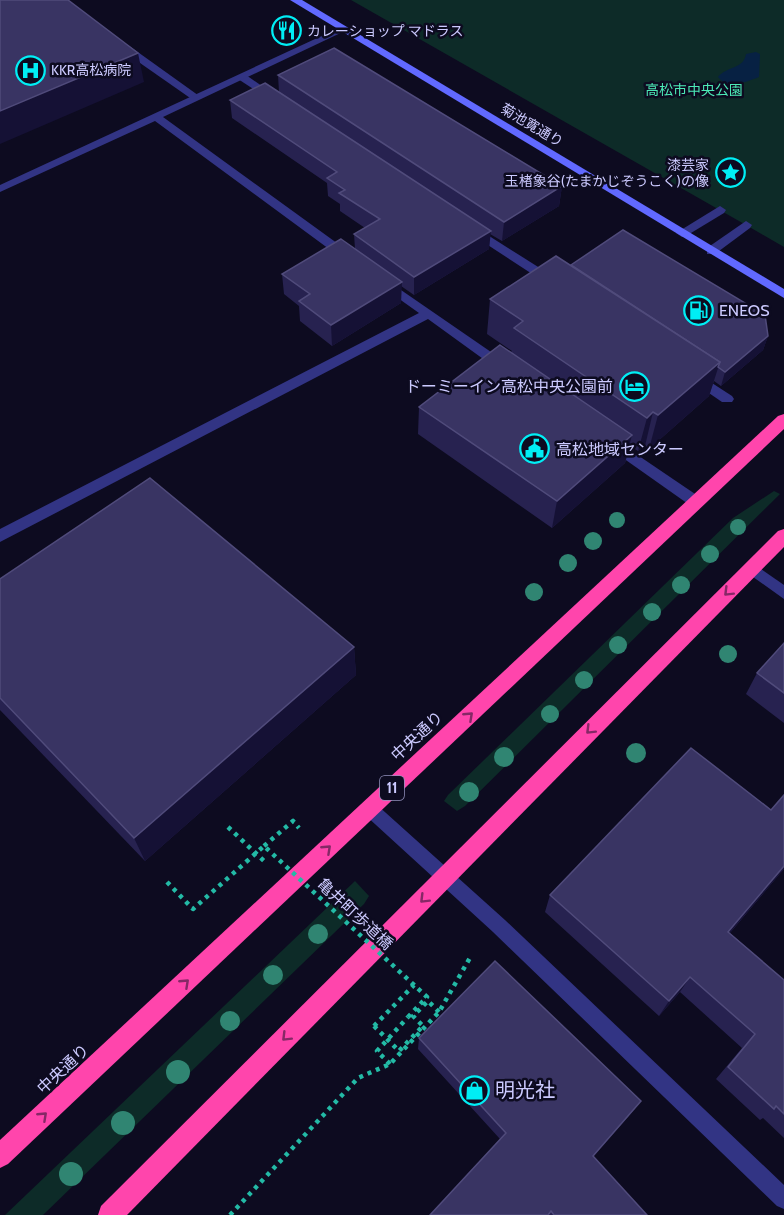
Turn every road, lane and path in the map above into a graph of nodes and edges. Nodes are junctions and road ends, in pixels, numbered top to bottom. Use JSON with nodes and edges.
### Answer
{"nodes":[{"id":1,"x":295,"y":0,"type":"edge"},
{"id":2,"x":344,"y":29,"type":"junction"},
{"id":3,"x":113,"y":39,"type":"edge"},
{"id":4,"x":242,"y":77,"type":"junction"},
{"id":5,"x":198,"y":98,"type":"junction"},
{"id":6,"x":282,"y":103,"type":"edge"},
{"id":7,"x":156,"y":117,"type":"junction"},
{"id":8,"x":0,"y":189,"type":"edge"},
{"id":9,"x":720,"y":210,"type":"dead end"},
{"id":10,"x":462,"y":222,"type":"edge"},
{"id":11,"x":746,"y":225,"type":"dead end"},
{"id":12,"x":682,"y":233,"type":"junction"},
{"id":13,"x":711,"y":250,"type":"junction"},
{"id":14,"x":562,"y":288,"type":"edge"},
{"id":15,"x":784,"y":294,"type":"edge"},
{"id":16,"x":428,"y":314,"type":"junction"},
{"id":17,"x":681,"y":368,"type":"edge"},
{"id":18,"x":513,"y":374,"type":"edge"},
{"id":19,"x":727,"y":399,"type":"dead end"},
{"id":20,"x":784,"y":420,"type":"edge"},
{"id":21,"x":598,"y":433,"type":"edge"},
{"id":22,"x":696,"y":502,"type":"junction"},
{"id":23,"x":0,"y":536,"type":"edge"},
{"id":24,"x":784,"y":536,"type":"edge"},
{"id":25,"x":751,"y":568,"type":"junction"},
{"id":26,"x":784,"y":593,"type":"edge"},
{"id":27,"x":370,"y":809,"type":"junction"},
{"id":28,"x":293,"y":821,"type":"dead end"},
{"id":29,"x":228,"y":827,"type":"dead end"},
{"id":30,"x":264,"y":846,"type":"junction"},
{"id":31,"x":272,"y":857,"type":"dead end"},
{"id":32,"x":446,"y":877,"type":"junction"},
{"id":33,"x":167,"y":882,"type":"dead end"},
{"id":34,"x":471,"y":956,"type":"dead end"},
{"id":35,"x":414,"y":985,"type":"junction"},
{"id":36,"x":439,"y":1012,"type":"junction"},
{"id":37,"x":390,"y":1064,"type":"junction"},
{"id":38,"x":1,"y":1154,"type":"edge"},
{"id":39,"x":784,"y":1199,"type":"edge"},
{"id":40,"x":110,"y":1215,"type":"edge"},
{"id":41,"x":230,"y":1215,"type":"edge"}],
"edges":[{"from":1,"to":2,"type":"street","name":"菊池寛通り"},
{"from":2,"to":4,"type":"street"},
{"from":2,"to":12,"type":"street","name":"菊池寛通り"},
{"from":3,"to":5,"type":"street"},
{"from":4,"to":5,"type":"street"},
{"from":4,"to":6,"type":"street"},
{"from":5,"to":7,"type":"street"},
{"from":7,"to":8,"type":"street"},
{"from":7,"to":16,"type":"street"},
{"from":9,"to":12,"type":"street"},
{"from":10,"to":14,"type":"street"},
{"from":11,"to":13,"type":"street"},
{"from":12,"to":13,"type":"street","name":"菊池寛通り"},
{"from":13,"to":15,"type":"street","name":"菊池寛通り"},
{"from":16,"to":18,"type":"street"},
{"from":16,"to":23,"type":"street"},
{"from":17,"to":19,"type":"street"},
{"from":20,"to":22,"type":"highway","name":"中央通り","number":"11"},
{"from":21,"to":22,"type":"street"},
{"from":27,"to":22,"type":"highway","name":"中央通り","number":"11","one_way":true},
{"from":24,"to":25,"type":"highway"},
{"from":25,"to":26,"type":"street"},
{"from":25,"to":32,"type":"highway","one_way":true},
{"from":27,"to":32,"type":"street"},
{"from":38,"to":27,"type":"highway","name":"中央通り","number":"11","one_way":true},
{"from":28,"to":30,"type":"path"},
{"from":29,"to":31,"type":"path"},
{"from":30,"to":33,"type":"path","bridge":true},
{"from":30,"to":35,"type":"path","name":"亀井町歩道橋","bridge":true},
{"from":32,"to":39,"type":"street"},
{"from":32,"to":40,"type":"highway","one_way":true},
{"from":34,"to":36,"type":"path"},
{"from":35,"to":36,"type":"path","bridge":true},
{"from":35,"to":37,"type":"path","bridge":true},
{"from":36,"to":37,"type":"path"},
{"from":37,"to":41,"type":"path"}]}
